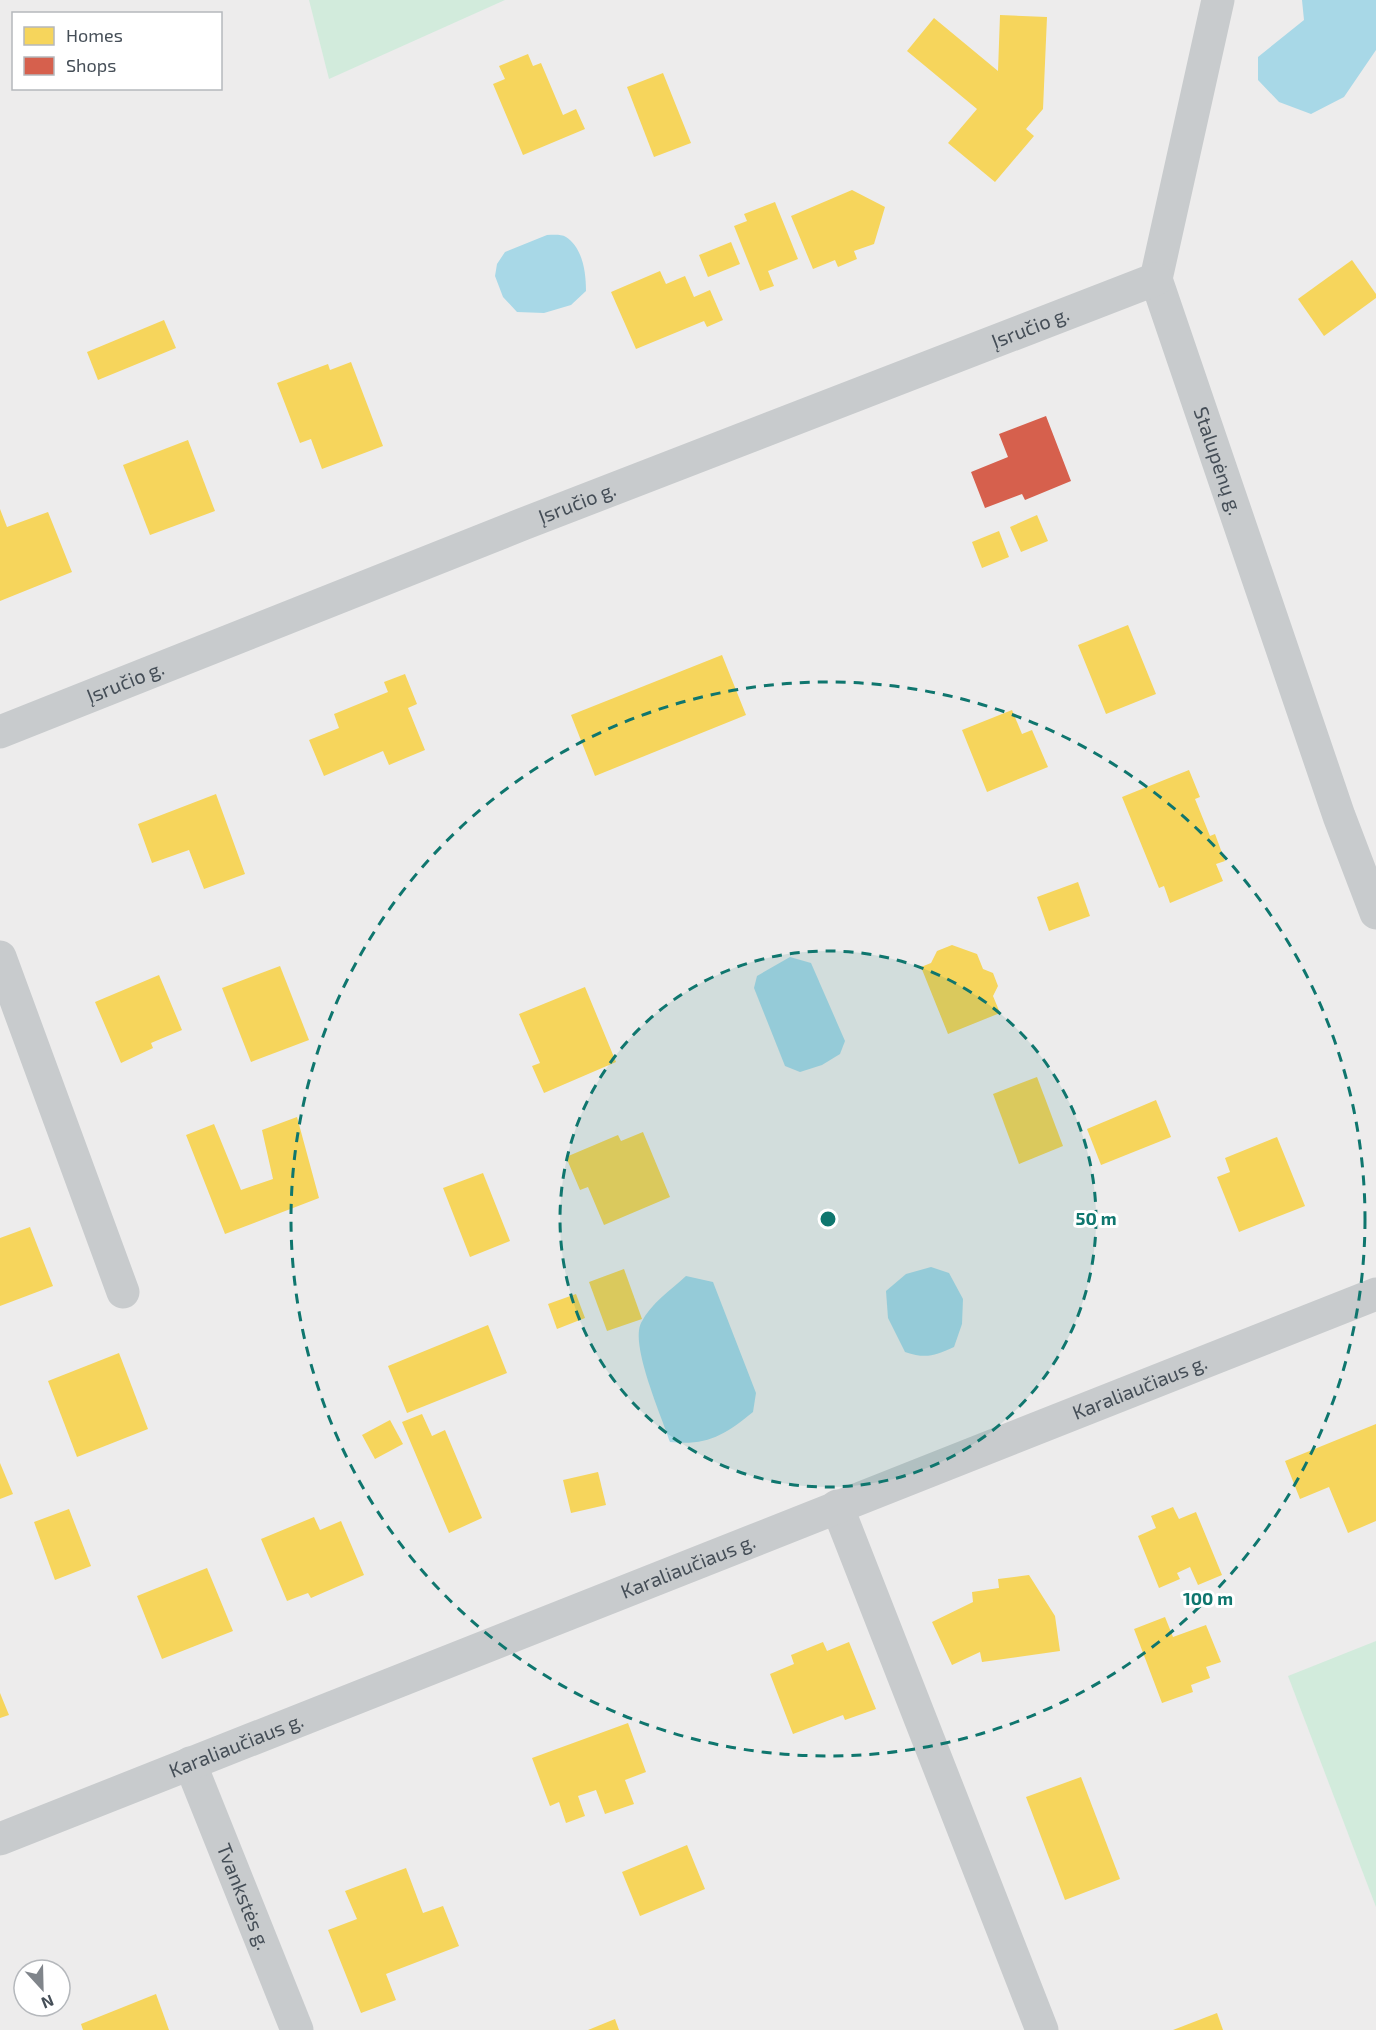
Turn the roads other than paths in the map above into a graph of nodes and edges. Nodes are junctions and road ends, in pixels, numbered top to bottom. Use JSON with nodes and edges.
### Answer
{"nodes":[{"id":1,"x":1218,"y":0,"type":"edge"},
{"id":2,"x":1156,"y":279,"type":"junction"},
{"id":3,"x":0,"y":732,"type":"edge"},
{"id":4,"x":1376,"y":913,"type":"edge"},
{"id":5,"x":0,"y":957,"type":"edge"},
{"id":6,"x":123,"y":1292,"type":"dead end"},
{"id":7,"x":1376,"y":1294,"type":"edge"},
{"id":8,"x":837,"y":1506,"type":"junction"},
{"id":9,"x":190,"y":1763,"type":"junction"},
{"id":10,"x":0,"y":1839,"type":"edge"},
{"id":11,"x":297,"y":2030,"type":"edge"},
{"id":12,"x":1042,"y":2030,"type":"edge"}],
"edges":[{"from":1,"to":2,"type":"street"},
{"from":2,"to":3,"type":"street","name":"Įsručio g."},
{"from":2,"to":4,"type":"street","name":"Stalupėnų g."},
{"from":5,"to":6,"type":"street"},
{"from":7,"to":8,"type":"street","name":"Karaliaučiaus g."},
{"from":8,"to":9,"type":"street","name":"Karaliaučiaus g."},
{"from":8,"to":12,"type":"street"},
{"from":9,"to":10,"type":"street","name":"Karaliaučiaus g."},
{"from":9,"to":11,"type":"street","name":"Tvankstės g."}]}
